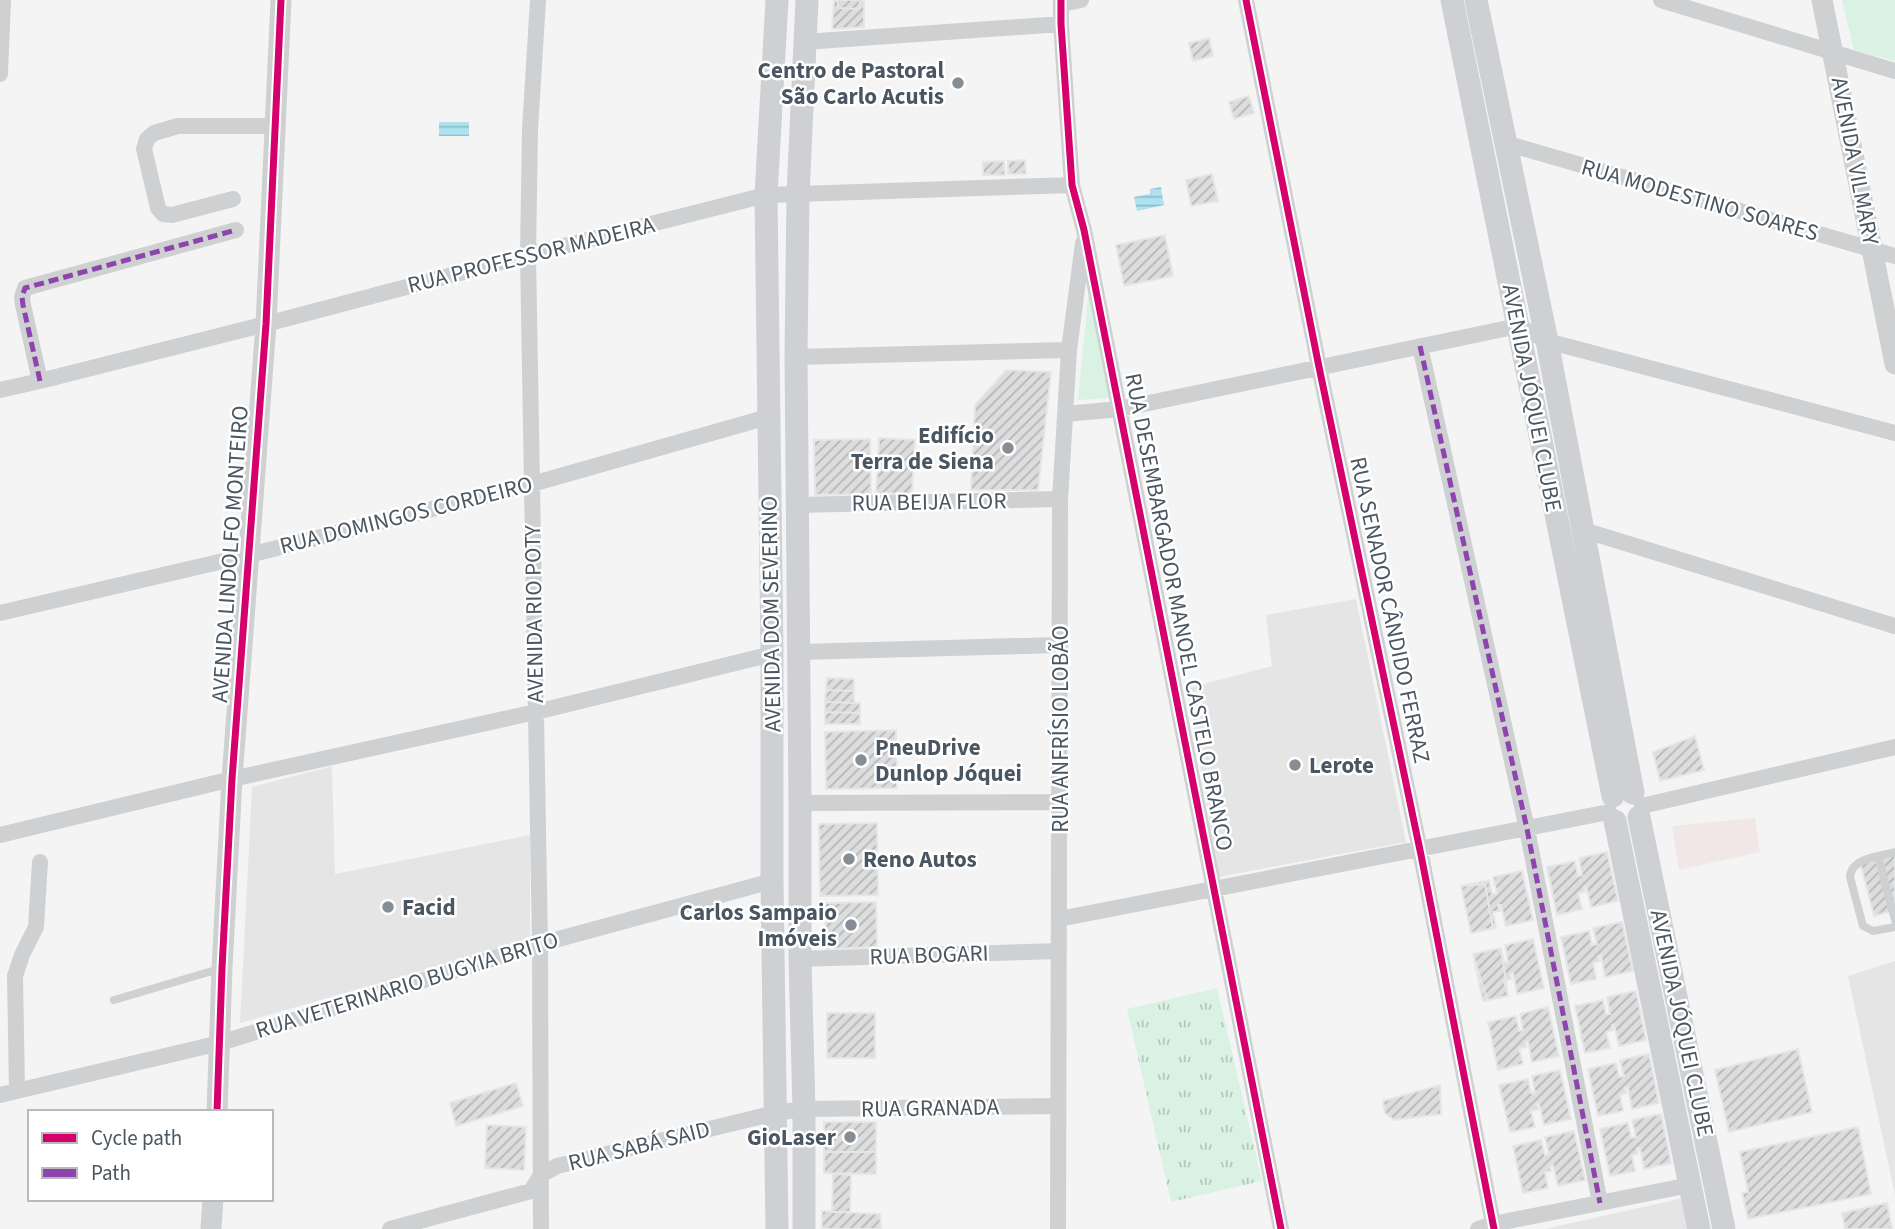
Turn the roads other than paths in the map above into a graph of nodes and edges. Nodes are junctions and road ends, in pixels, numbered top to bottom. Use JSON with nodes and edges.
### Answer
{"nodes":[{"id":1,"x":3,"y":0,"type":"edge"},
{"id":2,"x":281,"y":0,"type":"edge"},
{"id":3,"x":538,"y":0,"type":"edge"},
{"id":4,"x":777,"y":0,"type":"edge"},
{"id":5,"x":807,"y":0,"type":"edge"},
{"id":6,"x":1082,"y":0,"type":"edge"},
{"id":7,"x":1246,"y":0,"type":"edge"},
{"id":8,"x":1452,"y":0,"type":"edge"},
{"id":9,"x":1476,"y":0,"type":"edge"},
{"id":10,"x":1661,"y":0,"type":"edge"},
{"id":11,"x":1822,"y":0,"type":"edge"},
{"id":12,"x":1061,"y":2,"type":"edge"},
{"id":13,"x":1061,"y":24,"type":"junction"},
{"id":14,"x":804,"y":42,"type":"junction"},
{"id":15,"x":1833,"y":53,"type":"junction"},
{"id":16,"x":1895,"y":71,"type":"edge"},
{"id":17,"x":0,"y":74,"type":"edge"},
{"id":18,"x":275,"y":126,"type":"junction"},
{"id":19,"x":1505,"y":143,"type":"junction"},
{"id":20,"x":1072,"y":186,"type":"junction"},
{"id":21,"x":798,"y":194,"type":"junction"},
{"id":22,"x":766,"y":195,"type":"junction"},
{"id":23,"x":233,"y":199,"type":"dead end"},
{"id":24,"x":236,"y":230,"type":"dead end"},
{"id":25,"x":1084,"y":230,"type":"junction"},
{"id":26,"x":1872,"y":250,"type":"junction"},
{"id":27,"x":528,"y":255,"type":"junction"},
{"id":28,"x":1895,"y":256,"type":"edge"},
{"id":29,"x":266,"y":324,"type":"junction"},
{"id":30,"x":1518,"y":326,"type":"junction"},
{"id":31,"x":1547,"y":341,"type":"junction"},
{"id":32,"x":1420,"y":346,"type":"junction"},
{"id":33,"x":1069,"y":350,"type":"junction"},
{"id":34,"x":796,"y":357,"type":"junction"},
{"id":35,"x":1895,"y":364,"type":"edge"},
{"id":36,"x":1319,"y":368,"type":"junction"},
{"id":37,"x":40,"y":381,"type":"junction"},
{"id":38,"x":0,"y":390,"type":"edge"},
{"id":39,"x":1120,"y":409,"type":"junction"},
{"id":40,"x":1065,"y":414,"type":"junction"},
{"id":41,"x":768,"y":416,"type":"junction"},
{"id":42,"x":1895,"y":433,"type":"edge"},
{"id":43,"x":532,"y":484,"type":"junction"},
{"id":44,"x":1060,"y":499,"type":"junction"},
{"id":45,"x":797,"y":505,"type":"junction"},
{"id":46,"x":1584,"y":530,"type":"junction"},
{"id":47,"x":249,"y":555,"type":"junction"},
{"id":48,"x":0,"y":613,"type":"edge"},
{"id":49,"x":1895,"y":626,"type":"edge"},
{"id":50,"x":1060,"y":645,"type":"junction"},
{"id":51,"x":799,"y":652,"type":"junction"},
{"id":52,"x":772,"y":654,"type":"junction"},
{"id":53,"x":536,"y":712,"type":"junction"},
{"id":54,"x":1895,"y":747,"type":"edge"},
{"id":55,"x":232,"y":779,"type":"junction"},
{"id":56,"x":1060,"y":802,"type":"junction"},
{"id":57,"x":800,"y":803,"type":"junction"},
{"id":58,"x":1625,"y":808,"type":"junction"},
{"id":59,"x":1527,"y":828,"type":"junction"},
{"id":60,"x":0,"y":835,"type":"edge"},
{"id":61,"x":1420,"y":849,"type":"junction"},
{"id":62,"x":1895,"y":852,"type":"edge"},
{"id":63,"x":1878,"y":856,"type":"junction"},
{"id":64,"x":40,"y":862,"type":"dead end"},
{"id":65,"x":772,"y":881,"type":"junction"},
{"id":66,"x":1214,"y":889,"type":"junction"},
{"id":67,"x":1059,"y":919,"type":"junction"},
{"id":68,"x":1895,"y":920,"type":"edge"},
{"id":69,"x":1895,"y":927,"type":"edge"},
{"id":70,"x":540,"y":944,"type":"junction"},
{"id":71,"x":1059,"y":951,"type":"junction"},
{"id":72,"x":800,"y":959,"type":"junction"},
{"id":73,"x":222,"y":968,"type":"junction"},
{"id":74,"x":114,"y":1000,"type":"dead end"},
{"id":75,"x":220,"y":1043,"type":"junction"},
{"id":76,"x":16,"y":1091,"type":"junction"},
{"id":77,"x":0,"y":1095,"type":"edge"},
{"id":78,"x":1057,"y":1106,"type":"junction"},
{"id":79,"x":804,"y":1109,"type":"junction"},
{"id":80,"x":217,"y":1110,"type":"edge"},
{"id":81,"x":775,"y":1113,"type":"junction"},
{"id":82,"x":541,"y":1175,"type":"junction"},
{"id":83,"x":1715,"y":1181,"type":"junction"},
{"id":84,"x":1690,"y":1185,"type":"junction"},
{"id":85,"x":213,"y":1201,"type":"edge"},
{"id":86,"x":1600,"y":1203,"type":"junction"},
{"id":87,"x":1488,"y":1228,"type":"edge"},
{"id":88,"x":211,"y":1229,"type":"edge"},
{"id":89,"x":390,"y":1229,"type":"edge"},
{"id":90,"x":541,"y":1229,"type":"edge"},
{"id":91,"x":777,"y":1229,"type":"edge"},
{"id":92,"x":804,"y":1229,"type":"edge"},
{"id":93,"x":1058,"y":1229,"type":"edge"},
{"id":94,"x":1281,"y":1229,"type":"edge"},
{"id":95,"x":1699,"y":1229,"type":"edge"},
{"id":96,"x":1724,"y":1229,"type":"edge"}],
"edges":[{"from":1,"to":17,"type":"street"},
{"from":2,"to":18,"type":"street","name":"AVENIDA LINDOLFO MONTEIRO"},
{"from":3,"to":27,"type":"street","name":"AVENIDA RIO POTY"},
{"from":4,"to":22,"type":"main road","name":"AVENIDA DOM SEVERINO"},
{"from":5,"to":14,"type":"main road","name":"AVENIDA DOM SEVERINO"},
{"from":6,"to":12,"type":"street"},
{"from":7,"to":36,"type":"street","name":"RUA SENADOR CÂNDIDO FERRAZ"},
{"from":8,"to":30,"type":"main road","name":"AVENIDA JÓQUEI CLUBE"},
{"from":9,"to":19,"type":"main road","name":"AVENIDA JÓQUEI CLUBE"},
{"from":10,"to":15,"type":"street"},
{"from":11,"to":15,"type":"street","name":"AVENIDA VILMARY"},
{"from":12,"to":13,"type":"street","name":"RUA DESEMBARGADOR MANOEL CASTELO BRANCO"},
{"from":13,"to":14,"type":"street"},
{"from":13,"to":20,"type":"street","name":"RUA DESEMBARGADOR MANOEL CASTELO BRANCO"},
{"from":14,"to":21,"type":"main road","name":"AVENIDA DOM SEVERINO"},
{"from":15,"to":16,"type":"street"},
{"from":15,"to":26,"type":"street","name":"AVENIDA VILMARY"},
{"from":18,"to":23,"type":"street"},
{"from":18,"to":29,"type":"street","name":"AVENIDA LINDOLFO MONTEIRO"},
{"from":19,"to":26,"type":"street","name":"RUA MODESTINO SOARES"},
{"from":19,"to":31,"type":"main road","name":"AVENIDA JÓQUEI CLUBE"},
{"from":20,"to":21,"type":"street","name":"RUA PROFESSOR MADEIRA"},
{"from":20,"to":25,"type":"street","name":"RUA DESEMBARGADOR MANOEL CASTELO BRANCO"},
{"from":21,"to":22,"type":"street","name":"RUA PROFESSOR MADEIRA"},
{"from":21,"to":34,"type":"main road","name":"AVENIDA DOM SEVERINO"},
{"from":22,"to":27,"type":"street","name":"RUA PROFESSOR MADEIRA"},
{"from":22,"to":41,"type":"main road","name":"AVENIDA DOM SEVERINO"},
{"from":24,"to":37,"type":"street"},
{"from":25,"to":33,"type":"street","name":"RUA ANFRÍSIO LOBÃO"},
{"from":25,"to":39,"type":"street","name":"RUA DESEMBARGADOR MANOEL CASTELO BRANCO"},
{"from":26,"to":28,"type":"street","name":"RUA MODESTINO SOARES"},
{"from":26,"to":35,"type":"street","name":"AVENIDA VILMARY"},
{"from":27,"to":29,"type":"street","name":"RUA PROFESSOR MADEIRA"},
{"from":27,"to":43,"type":"street","name":"AVENIDA RIO POTY"},
{"from":29,"to":37,"type":"street","name":"RUA PROFESSOR MADEIRA"},
{"from":29,"to":47,"type":"street","name":"AVENIDA LINDOLFO MONTEIRO"},
{"from":30,"to":31,"type":"street"},
{"from":30,"to":32,"type":"street"},
{"from":30,"to":58,"type":"main road","name":"AVENIDA JÓQUEI CLUBE"},
{"from":31,"to":42,"type":"street"},
{"from":31,"to":46,"type":"main road","name":"AVENIDA JÓQUEI CLUBE"},
{"from":32,"to":36,"type":"street"},
{"from":32,"to":59,"type":"street"},
{"from":33,"to":34,"type":"street"},
{"from":33,"to":40,"type":"street","name":"RUA ANFRÍSIO LOBÃO"},
{"from":34,"to":45,"type":"main road","name":"AVENIDA DOM SEVERINO"},
{"from":36,"to":39,"type":"street"},
{"from":36,"to":61,"type":"street","name":"RUA SENADOR CÂNDIDO FERRAZ"},
{"from":37,"to":38,"type":"street","name":"RUA PROFESSOR MADEIRA"},
{"from":39,"to":40,"type":"street"},
{"from":39,"to":66,"type":"street","name":"RUA DESEMBARGADOR MANOEL CASTELO BRANCO"},
{"from":40,"to":44,"type":"street","name":"RUA ANFRÍSIO LOBÃO"},
{"from":41,"to":43,"type":"street","name":"RUA DOMINGOS CORDEIRO"},
{"from":41,"to":52,"type":"main road","name":"AVENIDA DOM SEVERINO"},
{"from":43,"to":47,"type":"street","name":"RUA DOMINGOS CORDEIRO"},
{"from":43,"to":53,"type":"street","name":"AVENIDA RIO POTY"},
{"from":44,"to":45,"type":"street","name":"RUA BEIJA FLOR"},
{"from":44,"to":50,"type":"street","name":"RUA ANFRÍSIO LOBÃO"},
{"from":45,"to":51,"type":"main road","name":"AVENIDA DOM SEVERINO"},
{"from":46,"to":49,"type":"street"},
{"from":46,"to":58,"type":"main road","name":"AVENIDA JÓQUEI CLUBE"},
{"from":47,"to":48,"type":"street","name":"RUA DOMINGOS CORDEIRO"},
{"from":47,"to":55,"type":"street","name":"AVENIDA LINDOLFO MONTEIRO"},
{"from":50,"to":51,"type":"street"},
{"from":50,"to":56,"type":"street","name":"RUA ANFRÍSIO LOBÃO"},
{"from":51,"to":57,"type":"main road","name":"AVENIDA DOM SEVERINO"},
{"from":52,"to":53,"type":"street"},
{"from":52,"to":65,"type":"main road","name":"AVENIDA DOM SEVERINO"},
{"from":53,"to":55,"type":"street"},
{"from":53,"to":70,"type":"street","name":"AVENIDA RIO POTY"},
{"from":54,"to":58,"type":"street"},
{"from":55,"to":60,"type":"street"},
{"from":55,"to":73,"type":"street","name":"AVENIDA LINDOLFO MONTEIRO"},
{"from":56,"to":57,"type":"street"},
{"from":56,"to":67,"type":"street","name":"RUA ANFRÍSIO LOBÃO"},
{"from":57,"to":72,"type":"main road","name":"AVENIDA DOM SEVERINO"},
{"from":58,"to":59,"type":"street"},
{"from":58,"to":83,"type":"main road","name":"AVENIDA JÓQUEI CLUBE"},
{"from":58,"to":84,"type":"main road","name":"AVENIDA JÓQUEI CLUBE"},
{"from":59,"to":61,"type":"street"},
{"from":59,"to":86,"type":"street"},
{"from":61,"to":66,"type":"street"},
{"from":61,"to":87,"type":"street","name":"RUA SENADOR CÂNDIDO FERRAZ"},
{"from":62,"to":63,"type":"lane"},
{"from":63,"to":68,"type":"lane"},
{"from":63,"to":69,"type":"lane"},
{"from":64,"to":76,"type":"street"},
{"from":65,"to":70,"type":"street","name":"RUA VETERINARIO BUGYIA BRITO"},
{"from":65,"to":81,"type":"main road","name":"AVENIDA DOM SEVERINO"},
{"from":66,"to":67,"type":"street"},
{"from":66,"to":94,"type":"street","name":"RUA DESEMBARGADOR MANOEL CASTELO BRANCO"},
{"from":67,"to":71,"type":"street","name":"RUA ANFRÍSIO LOBÃO"},
{"from":70,"to":75,"type":"street","name":"RUA VETERINARIO BUGYIA BRITO"},
{"from":70,"to":82,"type":"street","name":"AVENIDA RIO POTY"},
{"from":71,"to":72,"type":"street","name":"RUA BOGARI"},
{"from":71,"to":78,"type":"street","name":"RUA ANFRÍSIO LOBÃO"},
{"from":72,"to":79,"type":"main road","name":"AVENIDA DOM SEVERINO"},
{"from":73,"to":74,"type":"lane"},
{"from":73,"to":75,"type":"street","name":"AVENIDA LINDOLFO MONTEIRO"},
{"from":75,"to":76,"type":"street","name":"RUA VETERINARIO BUGYIA BRITO"},
{"from":75,"to":80,"type":"street","name":"AVENIDA LINDOLFO MONTEIRO"},
{"from":76,"to":77,"type":"street","name":"RUA VETERINARIO BUGYIA BRITO"},
{"from":78,"to":79,"type":"street","name":"RUA GRANADA"},
{"from":78,"to":93,"type":"street","name":"RUA ANFRÍSIO LOBÃO"},
{"from":79,"to":81,"type":"street","name":"RUA GRANADA"},
{"from":79,"to":92,"type":"main road","name":"AVENIDA DOM SEVERINO"},
{"from":81,"to":82,"type":"street","name":"RUA SABÁ SAID"},
{"from":81,"to":91,"type":"main road","name":"AVENIDA DOM SEVERINO"},
{"from":82,"to":89,"type":"street","name":"RUA SABÁ SAID"},
{"from":82,"to":90,"type":"street","name":"AVENIDA RIO POTY"},
{"from":83,"to":84,"type":"main road"},
{"from":83,"to":96,"type":"main road","name":"AVENIDA JÓQUEI CLUBE"},
{"from":84,"to":86,"type":"street"},
{"from":84,"to":95,"type":"main road","name":"AVENIDA JÓQUEI CLUBE"},
{"from":85,"to":88,"type":"street"},
{"from":86,"to":87,"type":"street"}]}
